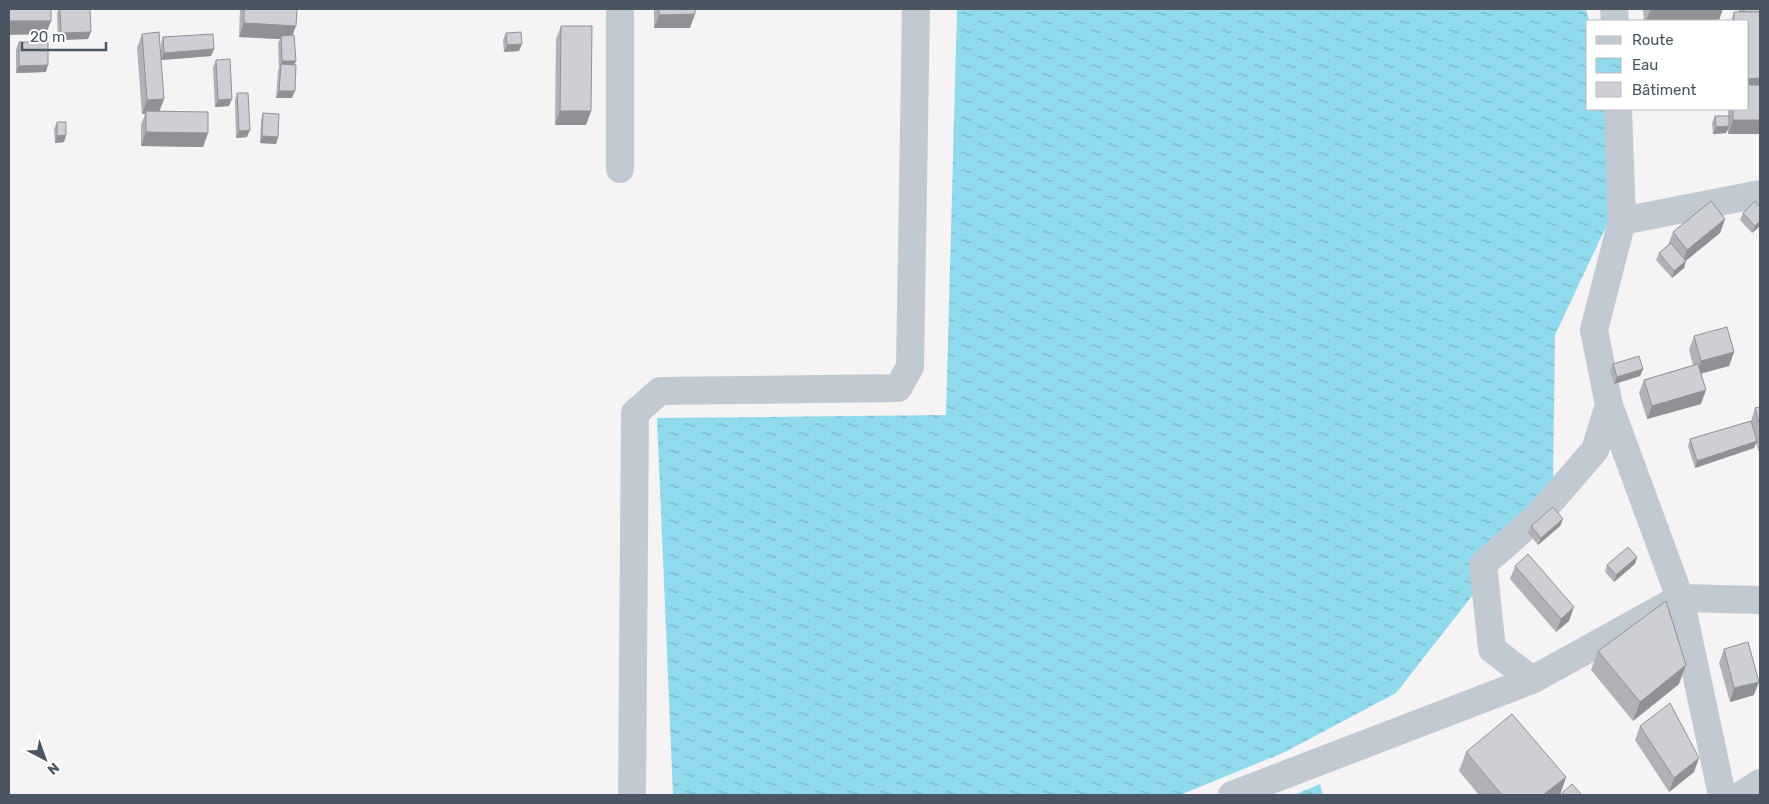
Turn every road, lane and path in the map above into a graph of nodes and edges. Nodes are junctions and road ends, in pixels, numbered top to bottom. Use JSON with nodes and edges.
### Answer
{"nodes":[{"id":1,"x":620,"y":9,"type":"edge"},
{"id":2,"x":916,"y":9,"type":"edge"},
{"id":3,"x":1618,"y":110,"type":"edge"},
{"id":4,"x":620,"y":169,"type":"dead end"},
{"id":5,"x":1760,"y":194,"type":"edge"},
{"id":6,"x":1622,"y":221,"type":"junction"},
{"id":7,"x":1609,"y":405,"type":"junction"},
{"id":8,"x":1680,"y":598,"type":"junction"},
{"id":9,"x":1760,"y":600,"type":"edge"},
{"id":10,"x":1532,"y":680,"type":"junction"},
{"id":11,"x":1760,"y":783,"type":"edge"},
{"id":12,"x":632,"y":795,"type":"edge"},
{"id":13,"x":1232,"y":795,"type":"edge"},
{"id":14,"x":1722,"y":795,"type":"edge"},
{"id":15,"x":1741,"y":795,"type":"edge"}],
"edges":[{"from":1,"to":4,"type":"street"},
{"from":2,"to":12,"type":"street"},
{"from":3,"to":6,"type":"street"},
{"from":5,"to":6,"type":"street"},
{"from":6,"to":7,"type":"street"},
{"from":7,"to":8,"type":"street"},
{"from":7,"to":10,"type":"street"},
{"from":8,"to":9,"type":"street"},
{"from":8,"to":10,"type":"street"},
{"from":8,"to":14,"type":"street"},
{"from":10,"to":13,"type":"street"},
{"from":11,"to":15,"type":"street"}]}
